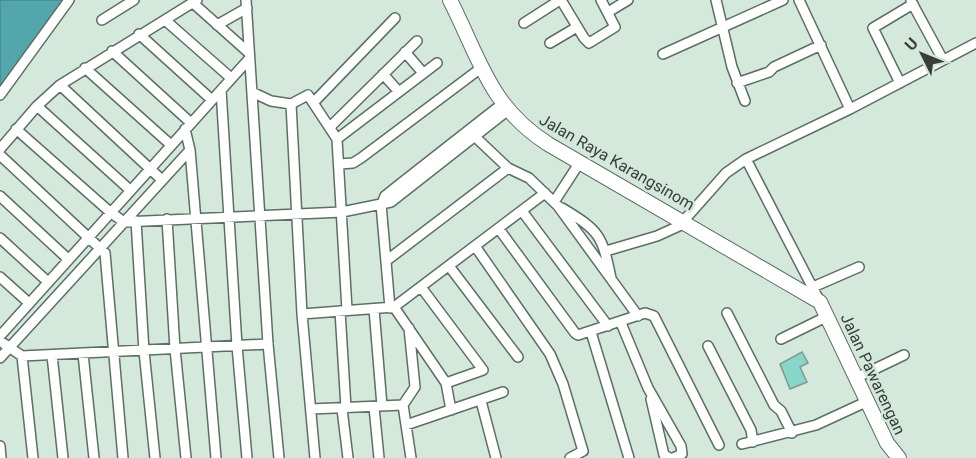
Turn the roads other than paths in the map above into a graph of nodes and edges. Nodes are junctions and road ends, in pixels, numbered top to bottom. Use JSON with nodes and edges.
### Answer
{"nodes":[{"id":1,"x":69,"y":0,"type":"edge"},
{"id":2,"x":134,"y":0,"type":"edge"},
{"id":3,"x":450,"y":0,"type":"edge"},
{"id":4,"x":561,"y":0,"type":"edge"},
{"id":5,"x":601,"y":0,"type":"edge"},
{"id":6,"x":628,"y":0,"type":"edge"},
{"id":7,"x":716,"y":0,"type":"edge"},
{"id":8,"x":783,"y":0,"type":"edge"},
{"id":9,"x":799,"y":0,"type":"edge"},
{"id":10,"x":195,"y":1,"type":"edge"},
{"id":11,"x":912,"y":2,"type":"edge"},
{"id":12,"x":247,"y":4,"type":"edge"},
{"id":13,"x":608,"y":12,"type":"junction"},
{"id":14,"x":395,"y":18,"type":"dead end"},
{"id":15,"x":102,"y":20,"type":"dead end"},
{"id":16,"x":165,"y":20,"type":"junction"},
{"id":17,"x":524,"y":23,"type":"dead end"},
{"id":18,"x":217,"y":25,"type":"junction"},
{"id":19,"x":577,"y":27,"type":"junction"},
{"id":20,"x":723,"y":27,"type":"junction"},
{"id":21,"x":140,"y":34,"type":"junction"},
{"id":22,"x":417,"y":41,"type":"dead end"},
{"id":23,"x":550,"y":43,"type":"dead end"},
{"id":24,"x":976,"y":43,"type":"edge"},
{"id":25,"x":821,"y":45,"type":"junction"},
{"id":26,"x":112,"y":51,"type":"junction"},
{"id":27,"x":405,"y":52,"type":"junction"},
{"id":28,"x":663,"y":54,"type":"dead end"},
{"id":29,"x":249,"y":56,"type":"junction"},
{"id":30,"x":943,"y":60,"type":"junction"},
{"id":31,"x":437,"y":63,"type":"dead end"},
{"id":32,"x":85,"y":68,"type":"junction"},
{"id":33,"x":481,"y":68,"type":"junction"},
{"id":34,"x":423,"y":73,"type":"junction"},
{"id":35,"x":383,"y":74,"type":"junction"},
{"id":36,"x":231,"y":78,"type":"junction"},
{"id":37,"x":737,"y":83,"type":"junction"},
{"id":38,"x":900,"y":83,"type":"junction"},
{"id":39,"x":60,"y":85,"type":"junction"},
{"id":40,"x":221,"y":90,"type":"junction"},
{"id":41,"x":399,"y":92,"type":"junction"},
{"id":42,"x":254,"y":93,"type":"junction"},
{"id":43,"x":0,"y":95,"type":"edge"},
{"id":44,"x":212,"y":100,"type":"junction"},
{"id":45,"x":745,"y":100,"type":"dead end"},
{"id":46,"x":314,"y":102,"type":"junction"},
{"id":47,"x":291,"y":104,"type":"junction"},
{"id":48,"x":37,"y":106,"type":"junction"},
{"id":49,"x":505,"y":108,"type":"junction"},
{"id":50,"x":850,"y":109,"type":"junction"},
{"id":51,"x":188,"y":126,"type":"junction"},
{"id":52,"x":330,"y":127,"type":"junction"},
{"id":53,"x":16,"y":129,"type":"junction"},
{"id":54,"x":472,"y":134,"type":"junction"},
{"id":55,"x":337,"y":139,"type":"junction"},
{"id":56,"x":171,"y":145,"type":"junction"},
{"id":57,"x":0,"y":149,"type":"edge"},
{"id":58,"x":190,"y":150,"type":"junction"},
{"id":59,"x":0,"y":155,"type":"edge"},
{"id":60,"x":746,"y":159,"type":"junction"},
{"id":61,"x":580,"y":162,"type":"junction"},
{"id":62,"x":339,"y":164,"type":"junction"},
{"id":63,"x":508,"y":168,"type":"junction"},
{"id":64,"x":149,"y":169,"type":"junction"},
{"id":65,"x":162,"y":180,"type":"junction"},
{"id":66,"x":130,"y":190,"type":"junction"},
{"id":67,"x":545,"y":193,"type":"junction"},
{"id":68,"x":0,"y":196,"type":"edge"},
{"id":69,"x":382,"y":203,"type":"junction"},
{"id":70,"x":556,"y":204,"type":"junction"},
{"id":71,"x":522,"y":211,"type":"junction"},
{"id":72,"x":110,"y":212,"type":"junction"},
{"id":73,"x":342,"y":212,"type":"junction"},
{"id":74,"x":297,"y":213,"type":"junction"},
{"id":75,"x":261,"y":215,"type":"junction"},
{"id":76,"x":228,"y":216,"type":"junction"},
{"id":77,"x":195,"y":217,"type":"junction"},
{"id":78,"x":167,"y":219,"type":"junction"},
{"id":79,"x":136,"y":221,"type":"junction"},
{"id":80,"x":685,"y":221,"type":"junction"},
{"id":81,"x":124,"y":222,"type":"junction"},
{"id":82,"x":499,"y":229,"type":"junction"},
{"id":83,"x":89,"y":236,"type":"junction"},
{"id":84,"x":0,"y":238,"type":"edge"},
{"id":85,"x":475,"y":246,"type":"junction"},
{"id":86,"x":100,"y":247,"type":"junction"},
{"id":87,"x":606,"y":251,"type":"junction"},
{"id":88,"x":68,"y":259,"type":"junction"},
{"id":89,"x":386,"y":261,"type":"junction"},
{"id":90,"x":449,"y":266,"type":"junction"},
{"id":91,"x":859,"y":267,"type":"dead end"},
{"id":92,"x":0,"y":277,"type":"edge"},
{"id":93,"x":48,"y":282,"type":"junction"},
{"id":94,"x":612,"y":282,"type":"junction"},
{"id":95,"x":421,"y":287,"type":"junction"},
{"id":96,"x":813,"y":287,"type":"junction"},
{"id":97,"x":820,"y":302,"type":"junction"},
{"id":98,"x":29,"y":303,"type":"junction"},
{"id":99,"x":392,"y":307,"type":"junction"},
{"id":100,"x":374,"y":309,"type":"junction"},
{"id":101,"x":343,"y":311,"type":"junction"},
{"id":102,"x":728,"y":313,"type":"dead end"},
{"id":103,"x":302,"y":314,"type":"junction"},
{"id":104,"x":638,"y":316,"type":"junction"},
{"id":105,"x":828,"y":316,"type":"junction"},
{"id":106,"x":0,"y":319,"type":"edge"},
{"id":107,"x":621,"y":323,"type":"junction"},
{"id":108,"x":9,"y":326,"type":"junction"},
{"id":109,"x":608,"y":326,"type":"junction"},
{"id":110,"x":409,"y":328,"type":"junction"},
{"id":111,"x":591,"y":332,"type":"junction"},
{"id":112,"x":0,"y":336,"type":"edge"},
{"id":113,"x":781,"y":339,"type":"dead end"},
{"id":114,"x":0,"y":341,"type":"edge"},
{"id":115,"x":268,"y":344,"type":"junction"},
{"id":116,"x":708,"y":345,"type":"dead end"},
{"id":117,"x":237,"y":346,"type":"junction"},
{"id":118,"x":206,"y":347,"type":"junction"},
{"id":119,"x":9,"y":349,"type":"junction"},
{"id":120,"x":175,"y":350,"type":"junction"},
{"id":121,"x":144,"y":351,"type":"junction"},
{"id":122,"x":113,"y":353,"type":"junction"},
{"id":123,"x":83,"y":354,"type":"junction"},
{"id":124,"x":52,"y":355,"type":"junction"},
{"id":125,"x":904,"y":355,"type":"dead end"},
{"id":126,"x":22,"y":356,"type":"junction"},
{"id":127,"x":518,"y":357,"type":"dead end"},
{"id":128,"x":0,"y":358,"type":"edge"},
{"id":129,"x":858,"y":377,"type":"junction"},
{"id":130,"x":446,"y":383,"type":"junction"},
{"id":131,"x":503,"y":392,"type":"dead end"},
{"id":132,"x":481,"y":401,"type":"junction"},
{"id":133,"x":868,"y":401,"type":"junction"},
{"id":134,"x":403,"y":405,"type":"junction"},
{"id":135,"x":378,"y":407,"type":"junction"},
{"id":136,"x":344,"y":409,"type":"junction"},
{"id":137,"x":310,"y":410,"type":"junction"},
{"id":138,"x":451,"y":410,"type":"junction"},
{"id":139,"x":661,"y":418,"type":"junction"},
{"id":140,"x":406,"y":424,"type":"junction"},
{"id":141,"x":792,"y":433,"type":"junction"},
{"id":142,"x":753,"y":442,"type":"junction"},
{"id":143,"x":742,"y":444,"type":"dead end"},
{"id":144,"x":719,"y":445,"type":"dead end"},
{"id":145,"x":0,"y":446,"type":"edge"},
{"id":146,"x":1,"y":458,"type":"edge"},
{"id":147,"x":33,"y":458,"type":"edge"},
{"id":148,"x":63,"y":458,"type":"edge"},
{"id":149,"x":94,"y":458,"type":"edge"},
{"id":150,"x":123,"y":458,"type":"edge"},
{"id":151,"x":155,"y":458,"type":"edge"},
{"id":152,"x":186,"y":458,"type":"edge"},
{"id":153,"x":216,"y":458,"type":"edge"},
{"id":154,"x":247,"y":458,"type":"edge"},
{"id":155,"x":279,"y":458,"type":"edge"},
{"id":156,"x":315,"y":458,"type":"edge"},
{"id":157,"x":348,"y":458,"type":"edge"},
{"id":158,"x":379,"y":458,"type":"edge"},
{"id":159,"x":411,"y":458,"type":"edge"},
{"id":160,"x":496,"y":458,"type":"edge"},
{"id":161,"x":570,"y":458,"type":"edge"},
{"id":162,"x":629,"y":458,"type":"edge"},
{"id":163,"x":671,"y":458,"type":"edge"},
{"id":164,"x":898,"y":458,"type":"edge"}],
"edges":[{"from":1,"to":43,"type":"street"},
{"from":2,"to":15,"type":"street"},
{"from":3,"to":33,"type":"street","name":"Jalan Raya Karangsinom"},
{"from":4,"to":17,"type":"street"},
{"from":4,"to":19,"type":"street"},
{"from":5,"to":13,"type":"street"},
{"from":6,"to":13,"type":"street"},
{"from":7,"to":20,"type":"street"},
{"from":8,"to":20,"type":"street"},
{"from":9,"to":25,"type":"street"},
{"from":10,"to":16,"type":"street"},
{"from":10,"to":18,"type":"street"},
{"from":11,"to":30,"type":"street"},
{"from":11,"to":38,"type":"street"},
{"from":12,"to":18,"type":"street"},
{"from":12,"to":29,"type":"street"},
{"from":13,"to":19,"type":"street"},
{"from":14,"to":46,"type":"street"},
{"from":16,"to":21,"type":"street"},
{"from":16,"to":36,"type":"street"},
{"from":18,"to":29,"type":"street"},
{"from":19,"to":23,"type":"street"},
{"from":20,"to":28,"type":"street"},
{"from":20,"to":37,"type":"street"},
{"from":21,"to":26,"type":"street"},
{"from":21,"to":44,"type":"street"},
{"from":22,"to":27,"type":"street"},
{"from":24,"to":30,"type":"street"},
{"from":25,"to":37,"type":"street"},
{"from":25,"to":50,"type":"street"},
{"from":26,"to":32,"type":"street"},
{"from":26,"to":51,"type":"street"},
{"from":27,"to":34,"type":"street"},
{"from":27,"to":35,"type":"street"},
{"from":29,"to":36,"type":"street"},
{"from":29,"to":42,"type":"street"},
{"from":30,"to":38,"type":"street"},
{"from":31,"to":34,"type":"street"},
{"from":32,"to":39,"type":"street"},
{"from":32,"to":56,"type":"street"},
{"from":33,"to":49,"type":"street","name":"Jalan Raya Karangsinom"},
{"from":33,"to":62,"type":"street"},
{"from":34,"to":41,"type":"street"},
{"from":35,"to":41,"type":"street"},
{"from":35,"to":52,"type":"street"},
{"from":36,"to":40,"type":"street"},
{"from":37,"to":45,"type":"street"},
{"from":38,"to":50,"type":"street"},
{"from":39,"to":48,"type":"street"},
{"from":39,"to":64,"type":"street"},
{"from":40,"to":44,"type":"street"},
{"from":40,"to":76,"type":"street"},
{"from":41,"to":55,"type":"street"},
{"from":42,"to":47,"type":"street"},
{"from":42,"to":75,"type":"street"},
{"from":44,"to":51,"type":"street"},
{"from":46,"to":47,"type":"street"},
{"from":46,"to":52,"type":"street"},
{"from":47,"to":74,"type":"street"},
{"from":48,"to":53,"type":"street"},
{"from":48,"to":66,"type":"street"},
{"from":49,"to":54,"type":"street"},
{"from":49,"to":61,"type":"street","name":"Jalan Raya Karangsinom"},
{"from":50,"to":60,"type":"street"},
{"from":51,"to":56,"type":"street"},
{"from":51,"to":58,"type":"street"},
{"from":52,"to":55,"type":"street"},
{"from":53,"to":57,"type":"street"},
{"from":53,"to":72,"type":"street"},
{"from":54,"to":63,"type":"street"},
{"from":54,"to":69,"type":"street"},
{"from":55,"to":62,"type":"street"},
{"from":56,"to":64,"type":"street"},
{"from":58,"to":65,"type":"street"},
{"from":58,"to":77,"type":"street"},
{"from":59,"to":83,"type":"street"},
{"from":60,"to":80,"type":"street"},
{"from":60,"to":96,"type":"street"},
{"from":61,"to":70,"type":"street"},
{"from":61,"to":80,"type":"street","name":"Jalan Raya Karangsinom"},
{"from":62,"to":73,"type":"street"},
{"from":63,"to":67,"type":"street"},
{"from":63,"to":89,"type":"street"},
{"from":64,"to":65,"type":"street"},
{"from":64,"to":66,"type":"street"},
{"from":65,"to":81,"type":"street"},
{"from":66,"to":72,"type":"street"},
{"from":67,"to":70,"type":"street"},
{"from":67,"to":71,"type":"street"},
{"from":68,"to":88,"type":"street"},
{"from":69,"to":73,"type":"street"},
{"from":69,"to":89,"type":"street"},
{"from":70,"to":87,"type":"street"},
{"from":70,"to":94,"type":"street"},
{"from":71,"to":82,"type":"street"},
{"from":71,"to":109,"type":"street"},
{"from":72,"to":81,"type":"street"},
{"from":72,"to":83,"type":"street"},
{"from":73,"to":74,"type":"street"},
{"from":73,"to":101,"type":"street"},
{"from":74,"to":75,"type":"street"},
{"from":74,"to":103,"type":"street"},
{"from":75,"to":76,"type":"street"},
{"from":75,"to":115,"type":"street"},
{"from":76,"to":77,"type":"street"},
{"from":76,"to":117,"type":"street"},
{"from":77,"to":78,"type":"street"},
{"from":77,"to":118,"type":"street"},
{"from":78,"to":79,"type":"street"},
{"from":78,"to":120,"type":"street"},
{"from":79,"to":81,"type":"street"},
{"from":79,"to":121,"type":"street"},
{"from":80,"to":87,"type":"street"},
{"from":80,"to":97,"type":"street","name":"Jalan Raya Karangsinom"},
{"from":81,"to":86,"type":"street"},
{"from":82,"to":85,"type":"street"},
{"from":82,"to":111,"type":"street"},
{"from":83,"to":86,"type":"street"},
{"from":83,"to":88,"type":"street"},
{"from":84,"to":93,"type":"street"},
{"from":85,"to":90,"type":"street"},
{"from":85,"to":161,"type":"street"},
{"from":86,"to":119,"type":"street"},
{"from":86,"to":122,"type":"street"},
{"from":87,"to":94,"type":"street"},
{"from":88,"to":93,"type":"street"},
{"from":89,"to":99,"type":"street"},
{"from":90,"to":95,"type":"street"},
{"from":90,"to":127,"type":"street"},
{"from":91,"to":96,"type":"street"},
{"from":92,"to":98,"type":"street"},
{"from":93,"to":98,"type":"street"},
{"from":94,"to":104,"type":"street"},
{"from":95,"to":99,"type":"street"},
{"from":95,"to":130,"type":"street"},
{"from":96,"to":97,"type":"street"},
{"from":97,"to":105,"type":"street","name":"Jalan Pawarengan"},
{"from":98,"to":108,"type":"street"},
{"from":99,"to":100,"type":"street"},
{"from":99,"to":110,"type":"street"},
{"from":100,"to":101,"type":"street"},
{"from":100,"to":135,"type":"street"},
{"from":101,"to":103,"type":"street"},
{"from":101,"to":136,"type":"street"},
{"from":102,"to":141,"type":"street"},
{"from":103,"to":137,"type":"street"},
{"from":104,"to":107,"type":"street"},
{"from":104,"to":144,"type":"street"},
{"from":105,"to":113,"type":"street"},
{"from":105,"to":129,"type":"street","name":"Jalan Pawarengan"},
{"from":106,"to":108,"type":"street"},
{"from":107,"to":109,"type":"street"},
{"from":107,"to":139,"type":"street"},
{"from":108,"to":112,"type":"street"},
{"from":109,"to":111,"type":"street"},
{"from":110,"to":130,"type":"street"},
{"from":110,"to":134,"type":"street"},
{"from":111,"to":162,"type":"street"},
{"from":114,"to":119,"type":"street"},
{"from":115,"to":117,"type":"street"},
{"from":115,"to":155,"type":"street"},
{"from":116,"to":142,"type":"street"},
{"from":117,"to":118,"type":"street"},
{"from":117,"to":154,"type":"street"},
{"from":118,"to":120,"type":"street"},
{"from":118,"to":153,"type":"street"},
{"from":119,"to":126,"type":"street"},
{"from":119,"to":128,"type":"street"},
{"from":120,"to":121,"type":"street"},
{"from":120,"to":152,"type":"street"},
{"from":121,"to":122,"type":"street"},
{"from":121,"to":151,"type":"street"},
{"from":122,"to":123,"type":"street"},
{"from":122,"to":150,"type":"street"},
{"from":123,"to":124,"type":"street"},
{"from":123,"to":149,"type":"street"},
{"from":124,"to":126,"type":"street"},
{"from":124,"to":148,"type":"street"},
{"from":125,"to":129,"type":"street"},
{"from":126,"to":147,"type":"street"},
{"from":129,"to":133,"type":"street","name":"Jalan Pawarengan"},
{"from":130,"to":138,"type":"street"},
{"from":131,"to":132,"type":"street"},
{"from":132,"to":138,"type":"street"},
{"from":132,"to":160,"type":"street"},
{"from":133,"to":141,"type":"street"},
{"from":133,"to":164,"type":"street","name":"Jalan Pawarengan"},
{"from":134,"to":135,"type":"street"},
{"from":134,"to":140,"type":"street"},
{"from":135,"to":136,"type":"street"},
{"from":135,"to":158,"type":"street"},
{"from":136,"to":137,"type":"street"},
{"from":136,"to":157,"type":"street"},
{"from":137,"to":156,"type":"street"},
{"from":138,"to":140,"type":"street"},
{"from":139,"to":163,"type":"street"},
{"from":139,"to":163,"type":"street"},
{"from":140,"to":159,"type":"street"},
{"from":141,"to":142,"type":"street"},
{"from":142,"to":143,"type":"street"},
{"from":145,"to":146,"type":"street"}]}
